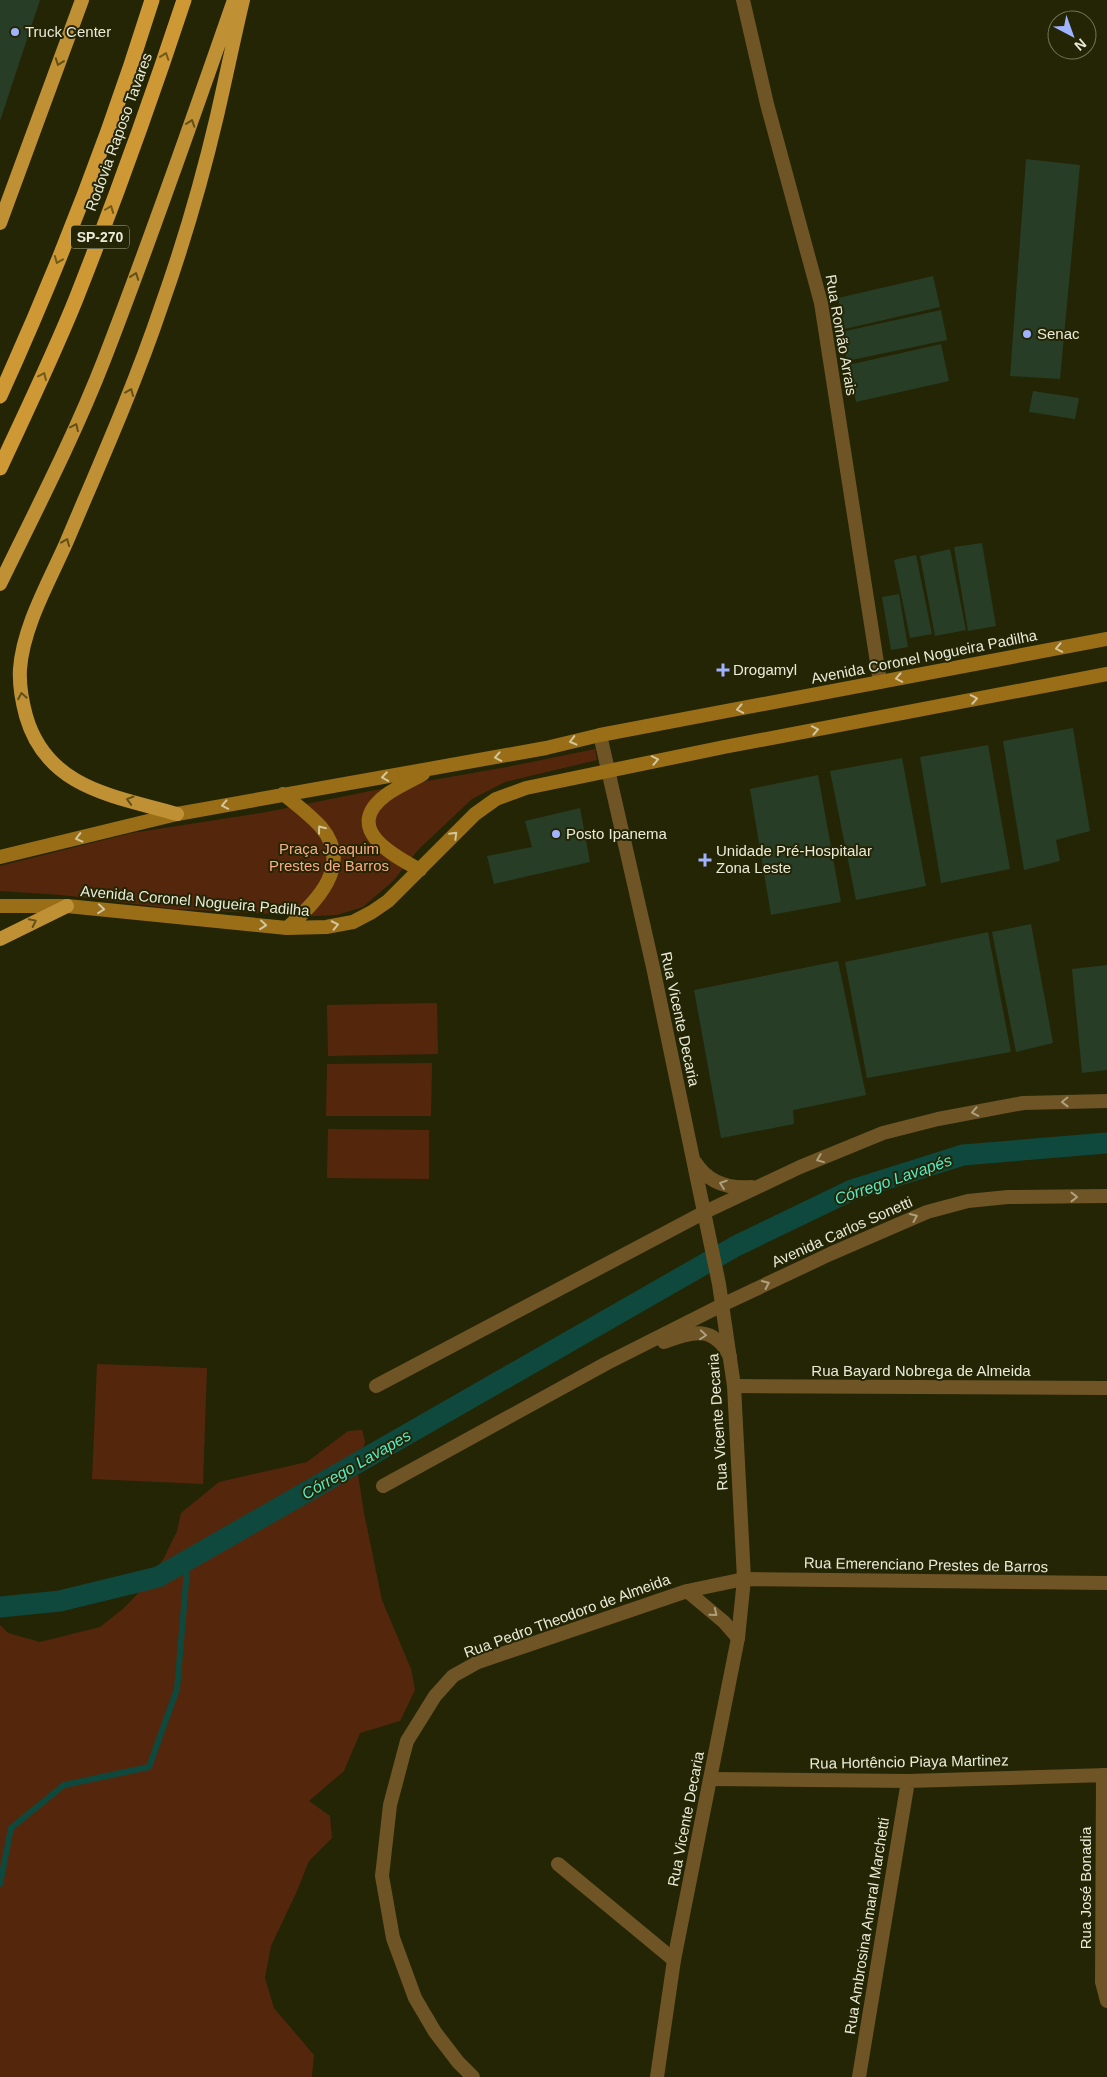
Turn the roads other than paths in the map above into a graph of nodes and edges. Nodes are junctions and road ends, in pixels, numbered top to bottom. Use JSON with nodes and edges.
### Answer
{"nodes":[{"id":1,"x":82,"y":0,"type":"edge"},
{"id":2,"x":152,"y":0,"type":"edge"},
{"id":3,"x":184,"y":0,"type":"edge"},
{"id":4,"x":234,"y":0,"type":"edge"},
{"id":5,"x":243,"y":0,"type":"edge"},
{"id":6,"x":742,"y":0,"type":"edge"},
{"id":7,"x":0,"y":223,"type":"edge"},
{"id":8,"x":0,"y":396,"type":"edge"},
{"id":9,"x":0,"y":468,"type":"edge"},
{"id":10,"x":0,"y":584,"type":"edge"},
{"id":11,"x":1107,"y":639,"type":"edge"},
{"id":12,"x":1107,"y":674,"type":"edge"},
{"id":13,"x":880,"y":682,"type":"junction"},
{"id":14,"x":600,"y":735,"type":"junction"},
{"id":15,"x":434,"y":769,"type":"junction"},
{"id":16,"x":607,"y":770,"type":"junction"},
{"id":17,"x":283,"y":794,"type":"junction"},
{"id":18,"x":177,"y":814,"type":"junction"},
{"id":19,"x":0,"y":857,"type":"edge"},
{"id":20,"x":420,"y":870,"type":"junction"},
{"id":21,"x":0,"y":906,"type":"edge"},
{"id":22,"x":67,"y":906,"type":"junction"},
{"id":23,"x":287,"y":928,"type":"junction"},
{"id":24,"x":0,"y":939,"type":"edge"},
{"id":25,"x":1107,"y":1101,"type":"edge"},
{"id":26,"x":694,"y":1161,"type":"junction"},
{"id":27,"x":760,"y":1186,"type":"junction"},
{"id":28,"x":1107,"y":1196,"type":"edge"},
{"id":29,"x":706,"y":1212,"type":"junction"},
{"id":30,"x":722,"y":1305,"type":"junction"},
{"id":31,"x":730,"y":1357,"type":"junction"},
{"id":32,"x":607,"y":1363,"type":"junction"},
{"id":33,"x":376,"y":1386,"type":"dead end"},
{"id":34,"x":734,"y":1386,"type":"junction"},
{"id":35,"x":1107,"y":1388,"type":"edge"},
{"id":36,"x":383,"y":1486,"type":"dead end"},
{"id":37,"x":744,"y":1579,"type":"junction"},
{"id":38,"x":1107,"y":1583,"type":"edge"},
{"id":39,"x":687,"y":1591,"type":"junction"},
{"id":40,"x":738,"y":1638,"type":"junction"},
{"id":41,"x":1105,"y":1775,"type":"edge"},
{"id":42,"x":711,"y":1779,"type":"junction"},
{"id":43,"x":908,"y":1780,"type":"junction"},
{"id":44,"x":558,"y":1864,"type":"dead end"},
{"id":45,"x":674,"y":1960,"type":"junction"},
{"id":46,"x":1107,"y":2001,"type":"edge"},
{"id":47,"x":473,"y":2077,"type":"edge"},
{"id":48,"x":657,"y":2077,"type":"edge"},
{"id":49,"x":859,"y":2077,"type":"edge"}],
"edges":[{"from":1,"to":7,"type":"highway","one_way":true},
{"from":2,"to":8,"type":"highway","name":"Rodovia Raposo Tavares","number":"SP-270","one_way":true},
{"from":9,"to":3,"type":"highway","name":"Rodovia Raposo Tavares","number":"SP-270","one_way":true},
{"from":10,"to":4,"type":"highway","one_way":true},
{"from":18,"to":5,"type":"highway","one_way":true},
{"from":6,"to":13,"type":"street","name":"Rua Romão Arrais"},
{"from":11,"to":13,"type":"main road","name":"Avenida Coronel Nogueira Padilha","one_way":true},
{"from":16,"to":12,"type":"main road","name":"Avenida Coronel Nogueira Padilha","one_way":true},
{"from":13,"to":14,"type":"main road","name":"Avenida Coronel Nogueira Padilha","one_way":true},
{"from":14,"to":15,"type":"main road","name":"Avenida Coronel Nogueira Padilha","one_way":true},
{"from":14,"to":16,"type":"street"},
{"from":15,"to":17,"type":"main road","name":"Avenida Coronel Nogueira Padilha","one_way":true},
{"from":15,"to":20,"type":"main road"},
{"from":20,"to":16,"type":"main road","name":"Avenida Coronel Nogueira Padilha","one_way":true},
{"from":16,"to":26,"type":"street","name":"Rua Vicente Decaria"},
{"from":17,"to":18,"type":"main road","name":"Avenida Coronel Nogueira Padilha","one_way":true},
{"from":23,"to":17,"type":"main road","one_way":true},
{"from":18,"to":19,"type":"main road","name":"Avenida Coronel Nogueira Padilha","one_way":true},
{"from":23,"to":20,"type":"main road","name":"Avenida Coronel Nogueira Padilha","one_way":true},
{"from":21,"to":22,"type":"main road","name":"Avenida Coronel Nogueira Padilha"},
{"from":22,"to":23,"type":"main road","name":"Avenida Coronel Nogueira Padilha","one_way":true},
{"from":24,"to":22,"type":"highway","one_way":true},
{"from":25,"to":27,"type":"street","one_way":true},
{"from":27,"to":26,"type":"street","one_way":true},
{"from":26,"to":29,"type":"street","name":"Rua Vicente Decaria"},
{"from":27,"to":29,"type":"street"},
{"from":30,"to":28,"type":"street","name":"Avenida Carlos Sonetti","one_way":true},
{"from":29,"to":30,"type":"street","name":"Rua Vicente Decaria"},
{"from":29,"to":33,"type":"street"},
{"from":30,"to":31,"type":"street","name":"Rua Vicente Decaria"},
{"from":30,"to":32,"type":"street","name":"Avenida Carlos Sonetti"},
{"from":32,"to":31,"type":"street","name":"Avenida Carlos Sonetti","one_way":true},
{"from":31,"to":34,"type":"street","name":"Rua Vicente Decaria"},
{"from":32,"to":36,"type":"street","name":"Avenida Carlos Sonetti"},
{"from":34,"to":35,"type":"street","name":"Rua Bayard Nobrega de Almeida"},
{"from":34,"to":37,"type":"street","name":"Rua Vicente Decaria"},
{"from":37,"to":38,"type":"street","name":"Rua Emerenciano Prestes de Barros"},
{"from":37,"to":39,"type":"street","name":"Rua Pedro Theodoro de Almeida"},
{"from":37,"to":40,"type":"street","name":"Rua Vicente Decaria"},
{"from":39,"to":40,"type":"street","name":"Rua Pedro Theodoro de Almeida","one_way":true},
{"from":39,"to":47,"type":"street","name":"Rua Pedro Theodoro de Almeida"},
{"from":40,"to":42,"type":"street","name":"Rua Vicente Decaria"},
{"from":41,"to":43,"type":"street","name":"Rua Hortêncio Piaya Martinez"},
{"from":41,"to":46,"type":"street","name":"Rua José Bonadia"},
{"from":42,"to":43,"type":"street","name":"Rua Hortêncio Piaya Martinez"},
{"from":42,"to":45,"type":"street","name":"Rua Vicente Decaria"},
{"from":43,"to":49,"type":"street","name":"Rua Ambrosina Amaral Marchetti"},
{"from":44,"to":45,"type":"street"},
{"from":45,"to":48,"type":"street","name":"Rua Vicente Decaria"}]}
